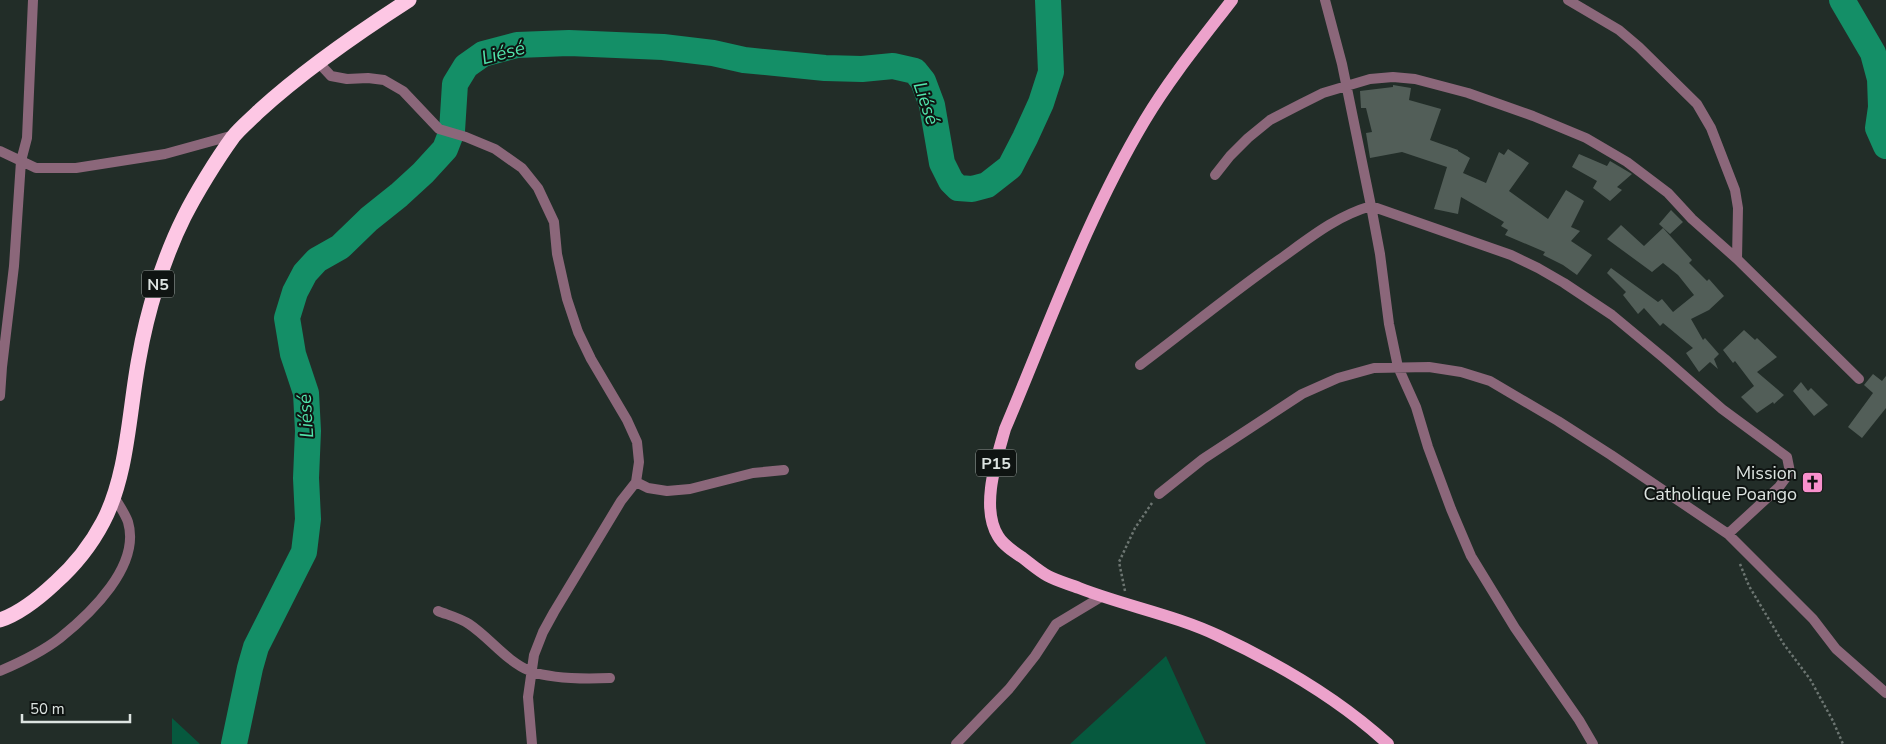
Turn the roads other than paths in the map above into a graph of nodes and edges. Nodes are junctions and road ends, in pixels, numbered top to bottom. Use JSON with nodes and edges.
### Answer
{"nodes":[{"id":1,"x":33,"y":0,"type":"edge"},
{"id":2,"x":408,"y":0,"type":"edge"},
{"id":3,"x":1232,"y":0,"type":"edge"},
{"id":4,"x":1325,"y":0,"type":"edge"},
{"id":5,"x":1568,"y":0,"type":"edge"},
{"id":6,"x":318,"y":62,"type":"junction"},
{"id":7,"x":1346,"y":85,"type":"junction"},
{"id":8,"x":234,"y":135,"type":"junction"},
{"id":9,"x":0,"y":151,"type":"edge"},
{"id":10,"x":21,"y":161,"type":"junction"},
{"id":11,"x":1215,"y":175,"type":"dead end"},
{"id":12,"x":1372,"y":206,"type":"junction"},
{"id":13,"x":1737,"y":259,"type":"junction"},
{"id":14,"x":1140,"y":365,"type":"dead end"},
{"id":15,"x":1398,"y":367,"type":"junction"},
{"id":16,"x":1859,"y":379,"type":"dead end"},
{"id":17,"x":0,"y":396,"type":"edge"},
{"id":18,"x":784,"y":470,"type":"dead end"},
{"id":19,"x":636,"y":482,"type":"junction"},
{"id":20,"x":1159,"y":494,"type":"road end"},
{"id":21,"x":113,"y":495,"type":"junction"},
{"id":22,"x":1728,"y":534,"type":"junction"},
{"id":23,"x":1101,"y":597,"type":"junction"},
{"id":24,"x":438,"y":611,"type":"dead end"},
{"id":25,"x":0,"y":620,"type":"edge"},
{"id":26,"x":0,"y":671,"type":"edge"},
{"id":27,"x":531,"y":671,"type":"junction"},
{"id":28,"x":610,"y":678,"type":"dead end"},
{"id":29,"x":1886,"y":693,"type":"edge"},
{"id":30,"x":532,"y":744,"type":"edge"},
{"id":31,"x":956,"y":744,"type":"edge"},
{"id":32,"x":1388,"y":744,"type":"edge"},
{"id":33,"x":1593,"y":744,"type":"edge"}],
"edges":[{"from":1,"to":10,"type":"street"},
{"from":2,"to":6,"type":"highway","number":"N5"},
{"from":3,"to":23,"type":"main road","number":"P15"},
{"from":4,"to":7,"type":"street"},
{"from":5,"to":13,"type":"street"},
{"from":6,"to":8,"type":"highway","number":"N5"},
{"from":6,"to":19,"type":"street"},
{"from":7,"to":11,"type":"street"},
{"from":7,"to":12,"type":"street"},
{"from":7,"to":13,"type":"street"},
{"from":8,"to":10,"type":"street"},
{"from":8,"to":21,"type":"highway","number":"N5"},
{"from":9,"to":10,"type":"street"},
{"from":10,"to":17,"type":"street"},
{"from":12,"to":14,"type":"street"},
{"from":12,"to":15,"type":"street"},
{"from":12,"to":22,"type":"street"},
{"from":13,"to":16,"type":"street"},
{"from":15,"to":20,"type":"street"},
{"from":15,"to":22,"type":"street"},
{"from":15,"to":33,"type":"street"},
{"from":18,"to":19,"type":"street"},
{"from":19,"to":27,"type":"street"},
{"from":21,"to":25,"type":"highway","number":"N5"},
{"from":21,"to":26,"type":"street"},
{"from":22,"to":29,"type":"street"},
{"from":23,"to":31,"type":"street"},
{"from":23,"to":32,"type":"main road","number":"P15"},
{"from":24,"to":27,"type":"street"},
{"from":27,"to":28,"type":"street"},
{"from":27,"to":30,"type":"street"}]}
